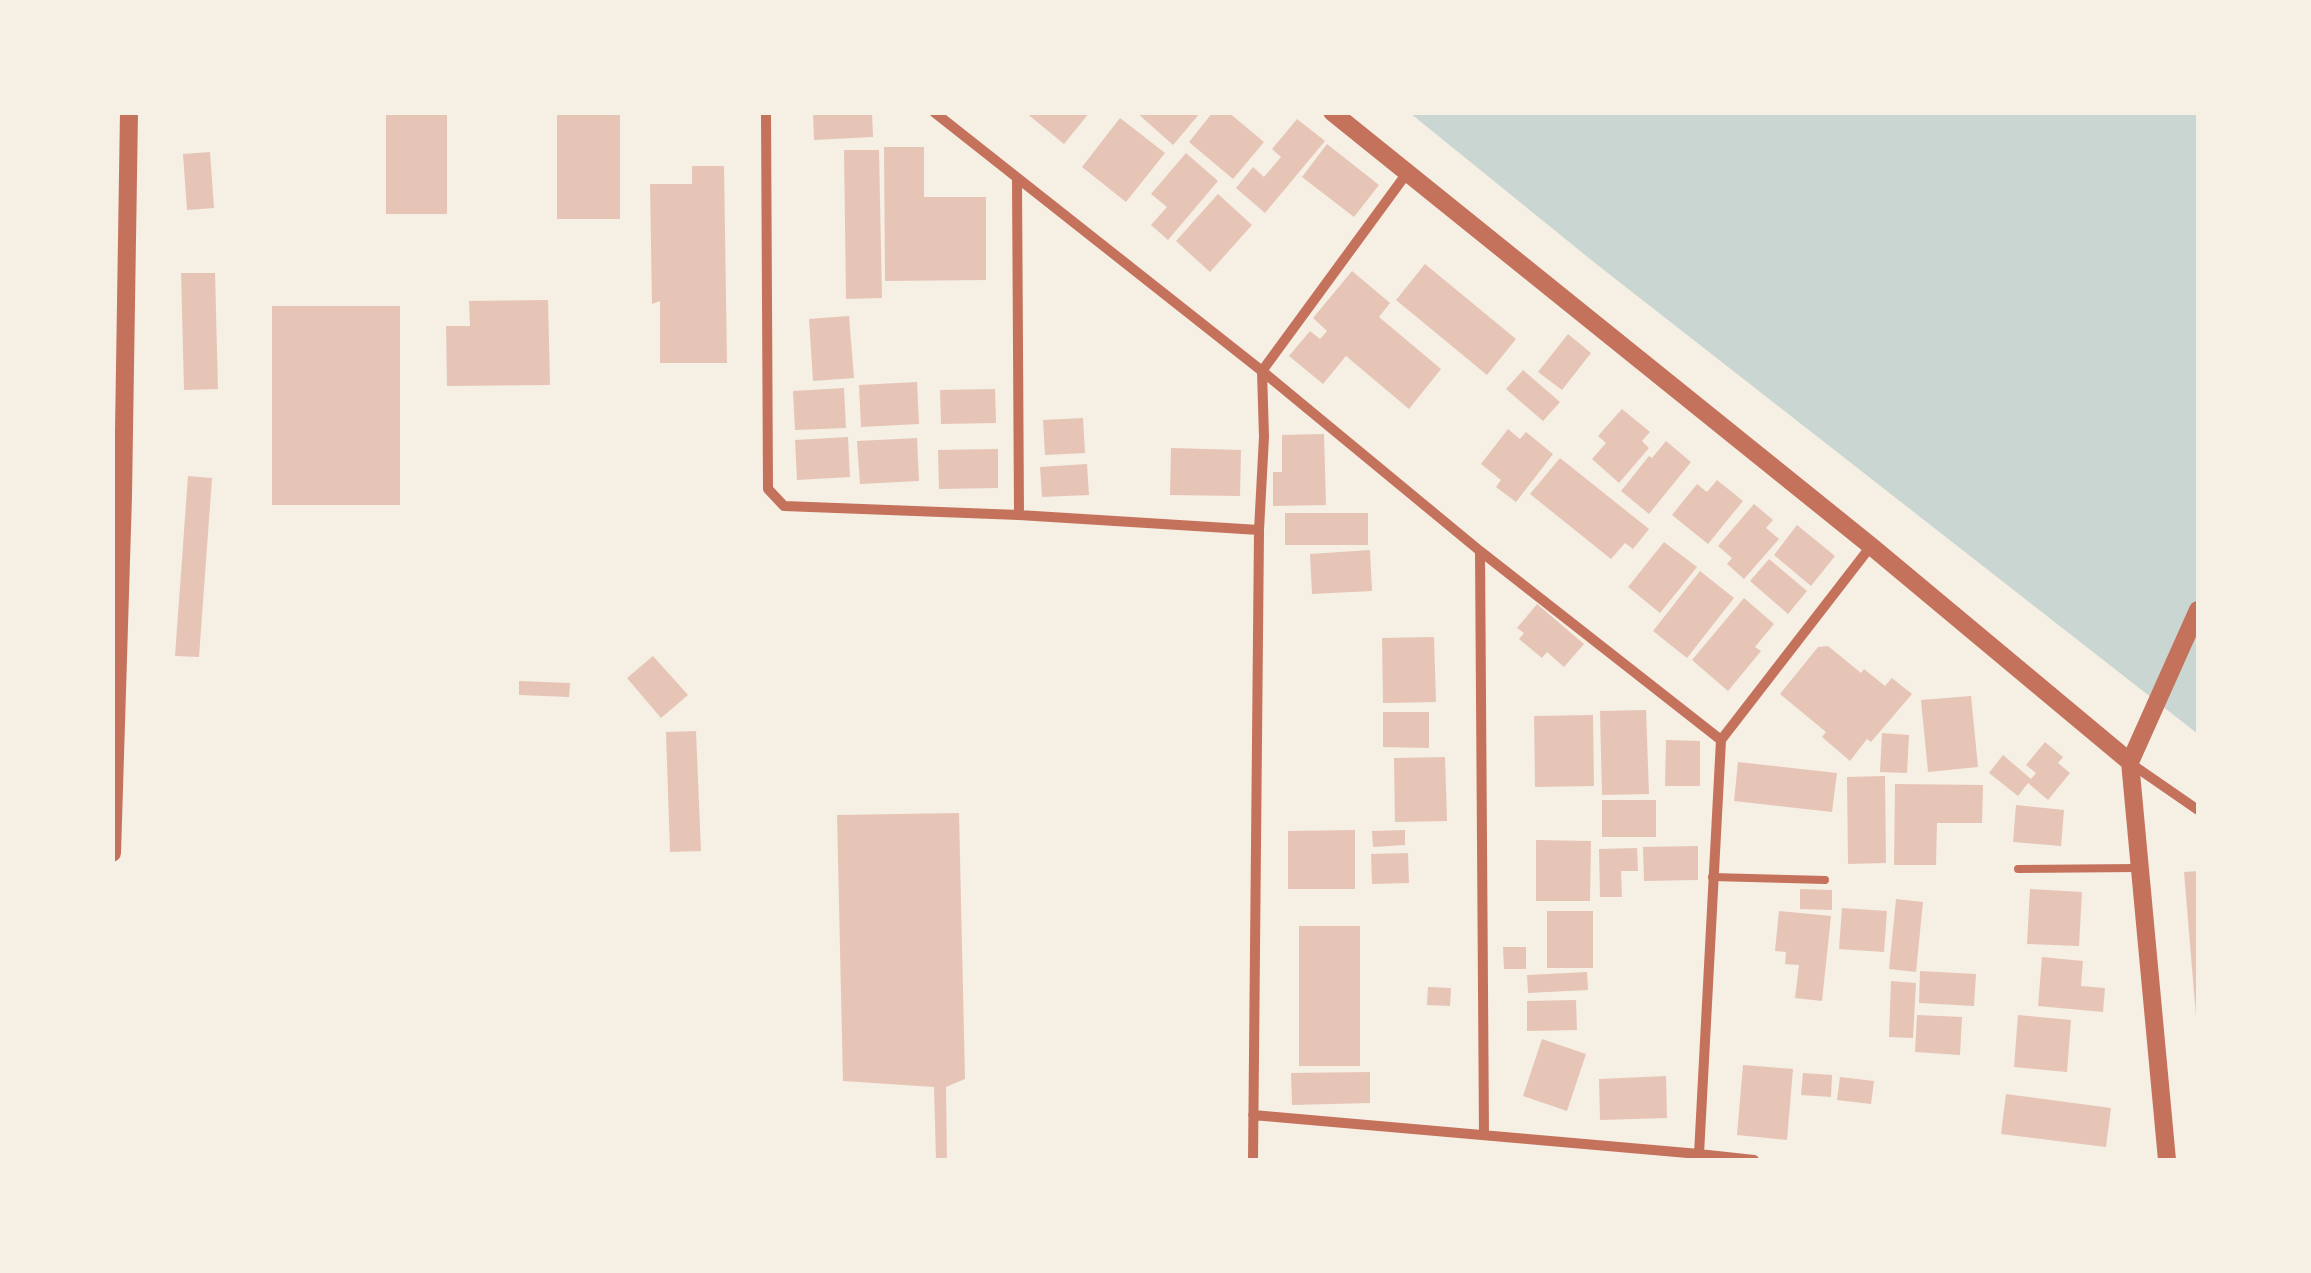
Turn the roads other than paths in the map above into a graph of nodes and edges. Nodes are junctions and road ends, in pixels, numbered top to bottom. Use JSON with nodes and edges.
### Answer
{"nodes":[{"id":1,"x":129,"y":112,"type":"edge"},
{"id":2,"x":766,"y":112,"type":"edge"},
{"id":3,"x":934,"y":112,"type":"edge"},
{"id":4,"x":1332,"y":112,"type":"edge"},
{"id":5,"x":1408,"y":172,"type":"junction"},
{"id":6,"x":1017,"y":181,"type":"junction"},
{"id":7,"x":1262,"y":371,"type":"junction"},
{"id":8,"x":118,"y":496,"type":"edge"},
{"id":9,"x":1019,"y":515,"type":"junction"},
{"id":10,"x":1259,"y":530,"type":"junction"},
{"id":11,"x":1871,"y":546,"type":"junction"},
{"id":12,"x":1480,"y":550,"type":"junction"},
{"id":13,"x":2198,"y":610,"type":"edge"},
{"id":14,"x":1721,"y":740,"type":"junction"},
{"id":15,"x":2130,"y":762,"type":"junction"},
{"id":16,"x":2198,"y":810,"type":"edge"},
{"id":17,"x":112,"y":853,"type":"edge"},
{"id":18,"x":2142,"y":868,"type":"junction"},
{"id":19,"x":2018,"y":869,"type":"dead end"},
{"id":20,"x":1712,"y":876,"type":"junction"},
{"id":21,"x":1825,"y":880,"type":"dead end"},
{"id":22,"x":1253,"y":1115,"type":"junction"},
{"id":23,"x":1484,"y":1134,"type":"junction"},
{"id":24,"x":1700,"y":1154,"type":"junction"},
{"id":25,"x":1254,"y":1160,"type":"edge"},
{"id":26,"x":1754,"y":1160,"type":"edge"},
{"id":27,"x":2167,"y":1160,"type":"edge"}],
"edges":[{"from":1,"to":8,"type":"street"},
{"from":2,"to":9,"type":"street"},
{"from":3,"to":6,"type":"street"},
{"from":4,"to":5,"type":"street"},
{"from":5,"to":7,"type":"street"},
{"from":5,"to":11,"type":"street"},
{"from":6,"to":7,"type":"street"},
{"from":6,"to":9,"type":"street"},
{"from":7,"to":10,"type":"street"},
{"from":7,"to":12,"type":"street"},
{"from":8,"to":17,"type":"street"},
{"from":9,"to":10,"type":"street"},
{"from":10,"to":22,"type":"street"},
{"from":11,"to":14,"type":"street"},
{"from":11,"to":15,"type":"street"},
{"from":12,"to":14,"type":"street"},
{"from":12,"to":23,"type":"street"},
{"from":13,"to":15,"type":"street"},
{"from":14,"to":20,"type":"street"},
{"from":15,"to":16,"type":"street"},
{"from":15,"to":18,"type":"street"},
{"from":18,"to":19,"type":"lane"},
{"from":18,"to":27,"type":"street"},
{"from":20,"to":21,"type":"lane"},
{"from":20,"to":24,"type":"street"},
{"from":22,"to":23,"type":"street"},
{"from":22,"to":25,"type":"street"},
{"from":23,"to":24,"type":"street"},
{"from":24,"to":26,"type":"street"}]}
